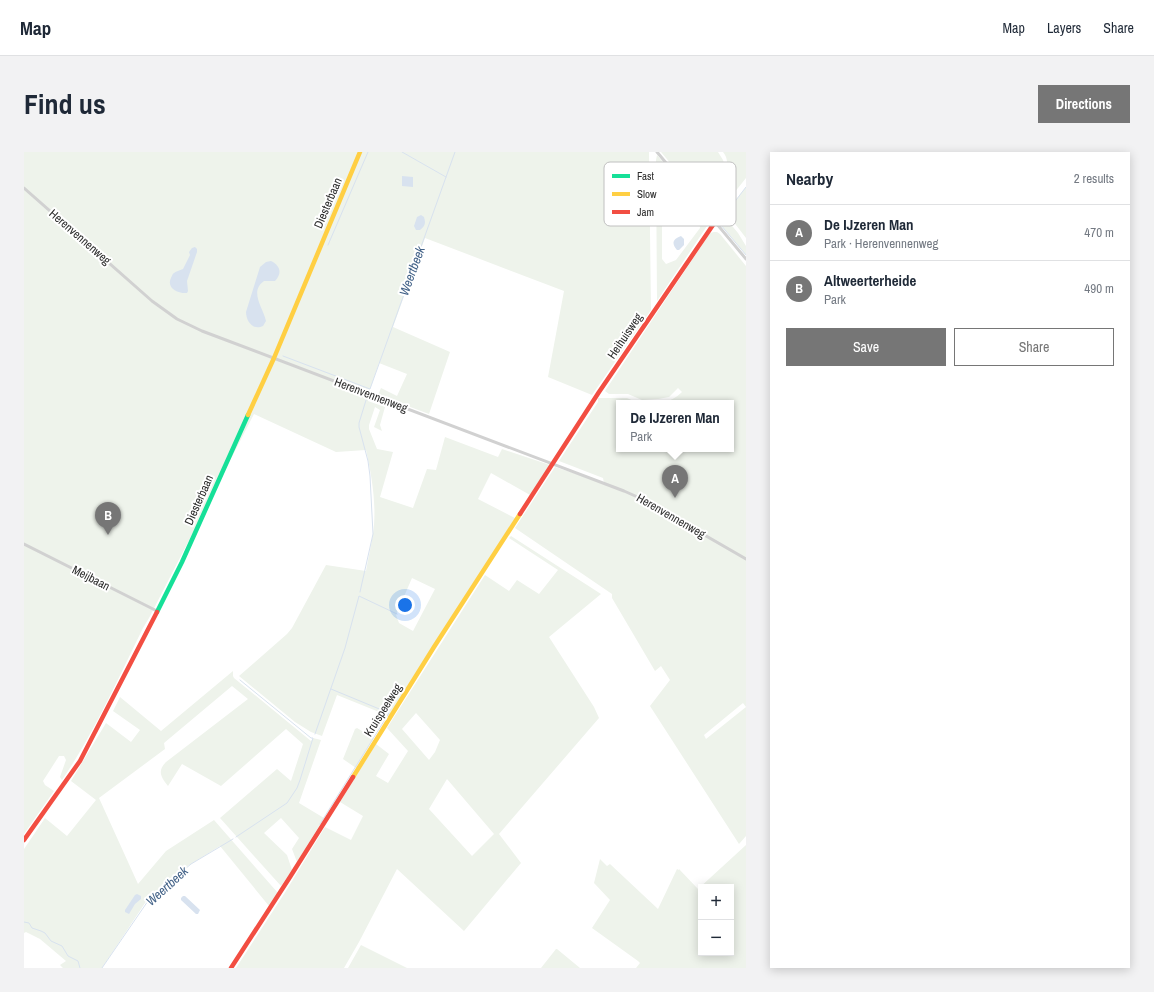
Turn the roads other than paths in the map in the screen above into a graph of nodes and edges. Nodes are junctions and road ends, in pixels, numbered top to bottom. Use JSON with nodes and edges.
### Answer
{"nodes":[{"id":1,"x":360,"y":152,"type":"edge"},
{"id":2,"x":657,"y":152,"type":"edge"},
{"id":3,"x":665,"y":162,"type":"edge"},
{"id":4,"x":24,"y":188,"type":"edge"},
{"id":5,"x":712,"y":226,"type":"edge"},
{"id":6,"x":718,"y":226,"type":"edge"},
{"id":7,"x":746,"y":259,"type":"edge"},
{"id":8,"x":274,"y":358,"type":"junction"},
{"id":9,"x":554,"y":463,"type":"junction"},
{"id":10,"x":24,"y":544,"type":"edge"},
{"id":11,"x":746,"y":559,"type":"edge"},
{"id":12,"x":157,"y":611,"type":"junction"},
{"id":13,"x":24,"y":840,"type":"edge"},
{"id":14,"x":231,"y":968,"type":"edge"}],
"edges":[{"from":1,"to":8,"type":"street","name":"Diesterbaan"},
{"from":2,"to":3,"type":"street"},
{"from":4,"to":8,"type":"street","name":"Herenvennenweg"},
{"from":5,"to":9,"type":"street","name":"Heihuisweg"},
{"from":6,"to":7,"type":"street"},
{"from":8,"to":9,"type":"street","name":"Herenvennenweg"},
{"from":8,"to":12,"type":"street","name":"Diesterbaan"},
{"from":9,"to":11,"type":"street","name":"Herenvennenweg"},
{"from":9,"to":14,"type":"street","name":"Kruispeelweg"},
{"from":10,"to":12,"type":"street","name":"Meijbaan"},
{"from":12,"to":13,"type":"street","name":"Diesterbaan"}]}
